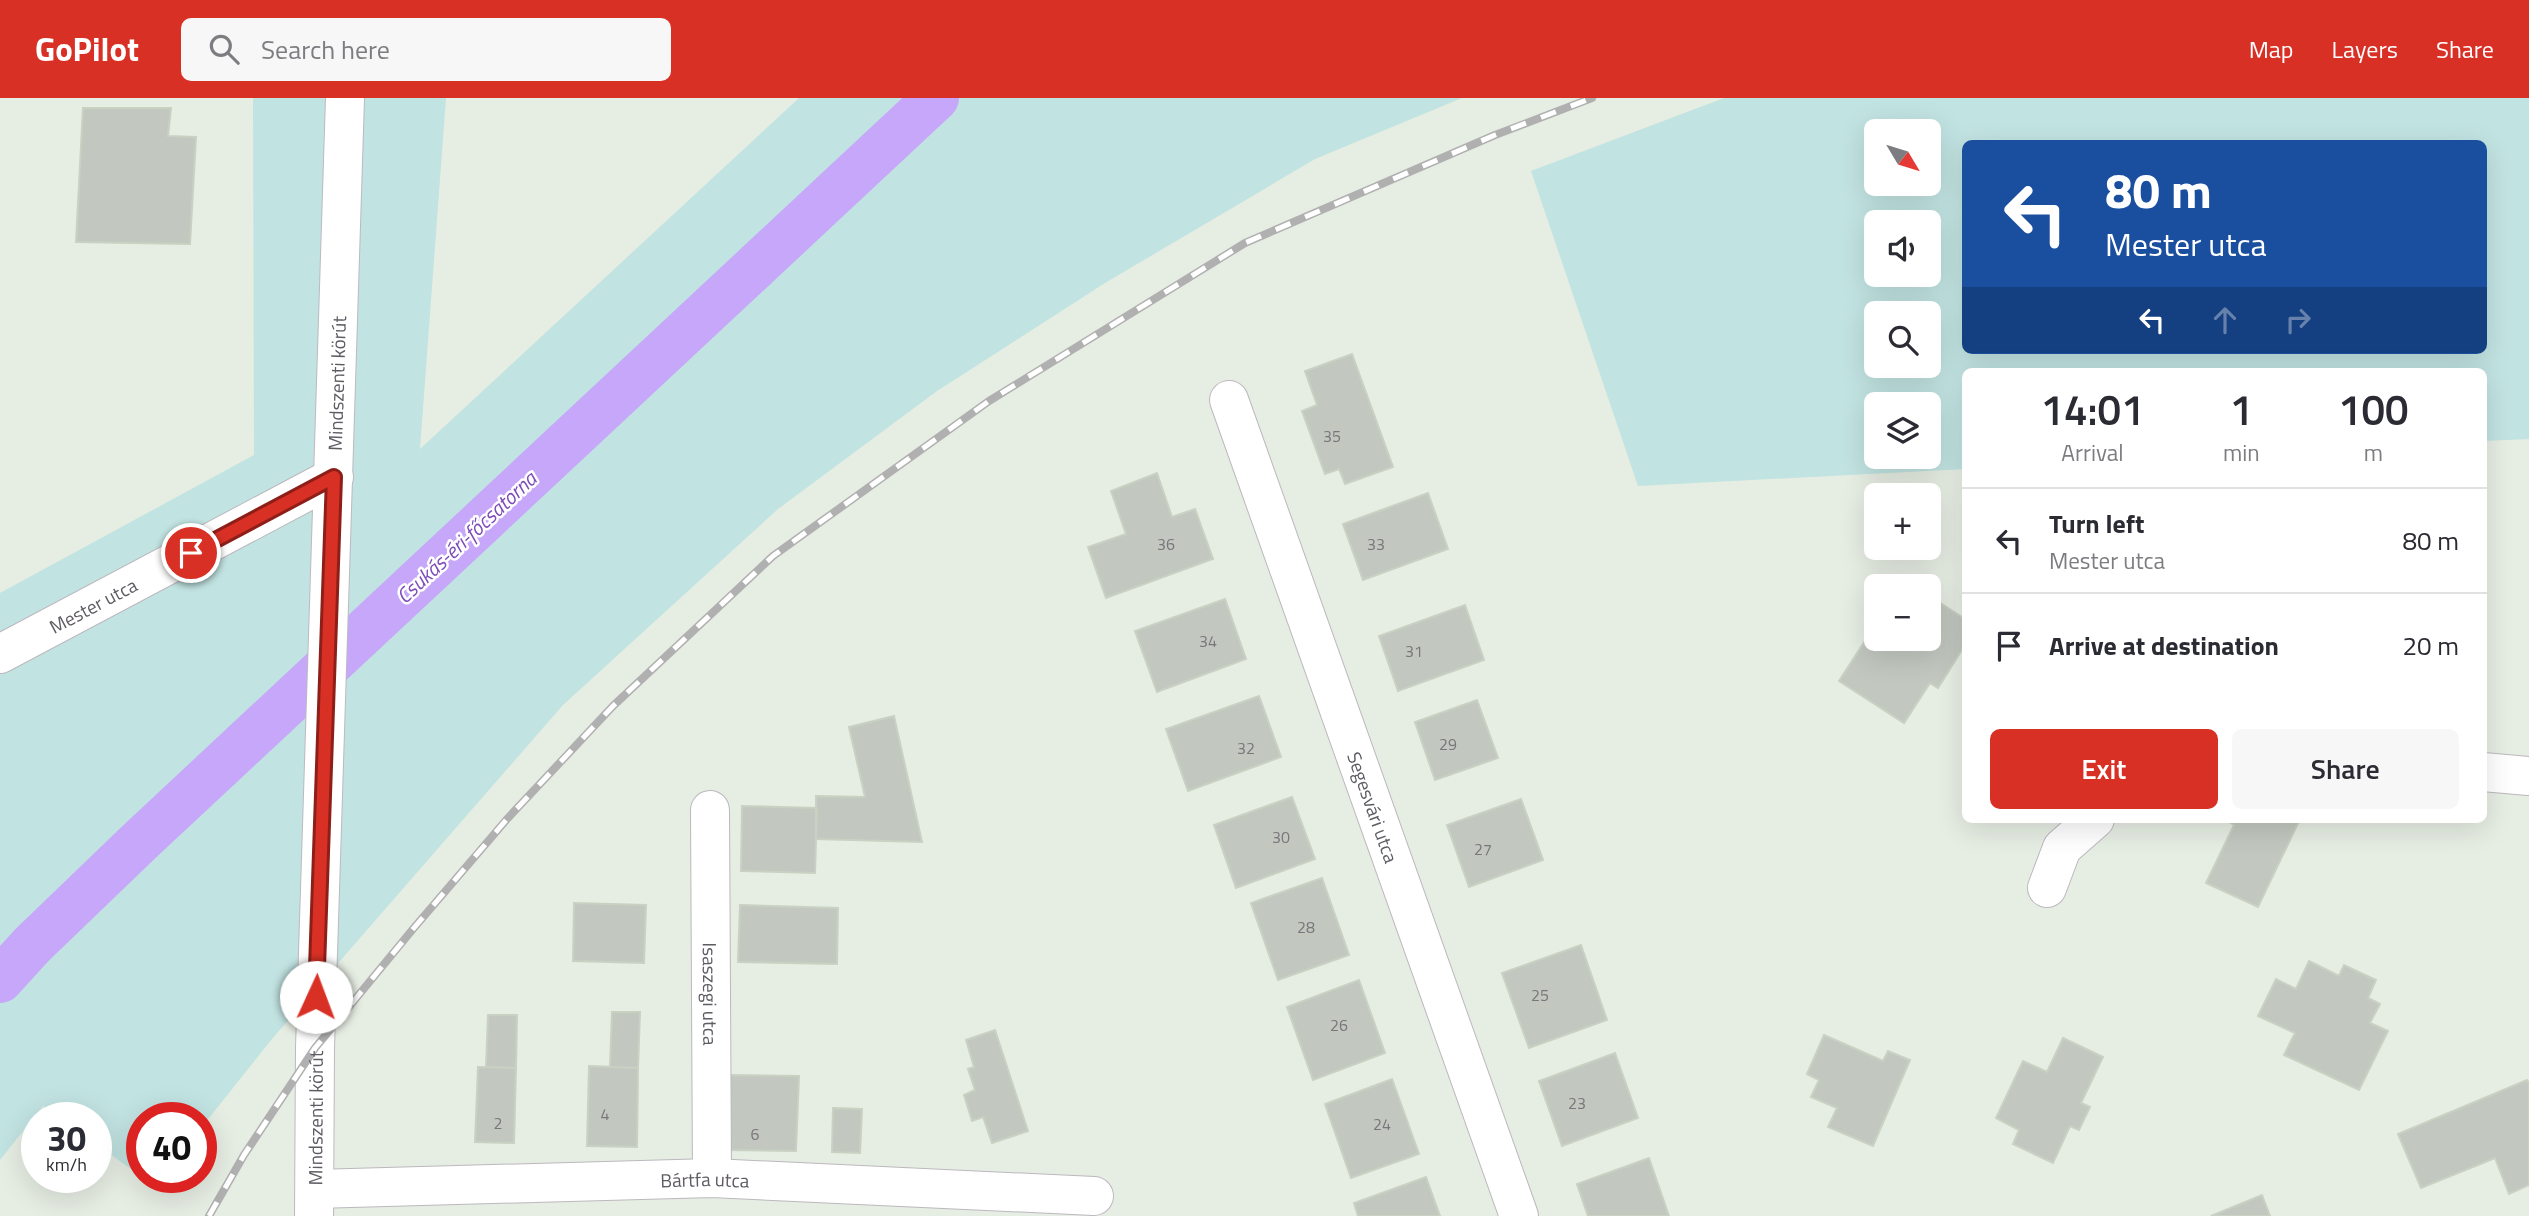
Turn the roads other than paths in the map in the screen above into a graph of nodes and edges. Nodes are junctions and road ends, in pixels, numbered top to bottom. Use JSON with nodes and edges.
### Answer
{"nodes":[{"id":1,"x":345,"y":98,"type":"edge"},
{"id":2,"x":1229,"y":400,"type":"dead end"},
{"id":3,"x":334,"y":477,"type":"junction"},
{"id":4,"x":0,"y":654,"type":"edge"},
{"id":5,"x":2487,"y":772,"type":"edge"},
{"id":6,"x":2529,"y":776,"type":"edge"},
{"id":7,"x":710,"y":810,"type":"dead end"},
{"id":8,"x":2090,"y":823,"type":"edge"},
{"id":9,"x":2047,"y":888,"type":"dead end"},
{"id":10,"x":712,"y":1178,"type":"junction"},
{"id":11,"x":1094,"y":1196,"type":"dead end"},
{"id":12,"x":314,"y":1202,"type":"edge"},
{"id":13,"x":1519,"y":1216,"type":"edge"}],
"edges":[{"from":1,"to":3,"type":"street","name":"Mindszenti körút"},
{"from":2,"to":13,"type":"street","name":"Segesvári utca"},
{"from":3,"to":4,"type":"street","name":"Mester utca"},
{"from":3,"to":12,"type":"street","name":"Mindszenti körút"},
{"from":5,"to":6,"type":"street"},
{"from":7,"to":10,"type":"street","name":"Isaszegi utca"},
{"from":8,"to":9,"type":"street"},
{"from":10,"to":11,"type":"street","name":"Bártfa utca"},
{"from":10,"to":12,"type":"street","name":"Bártfa utca"}]}
